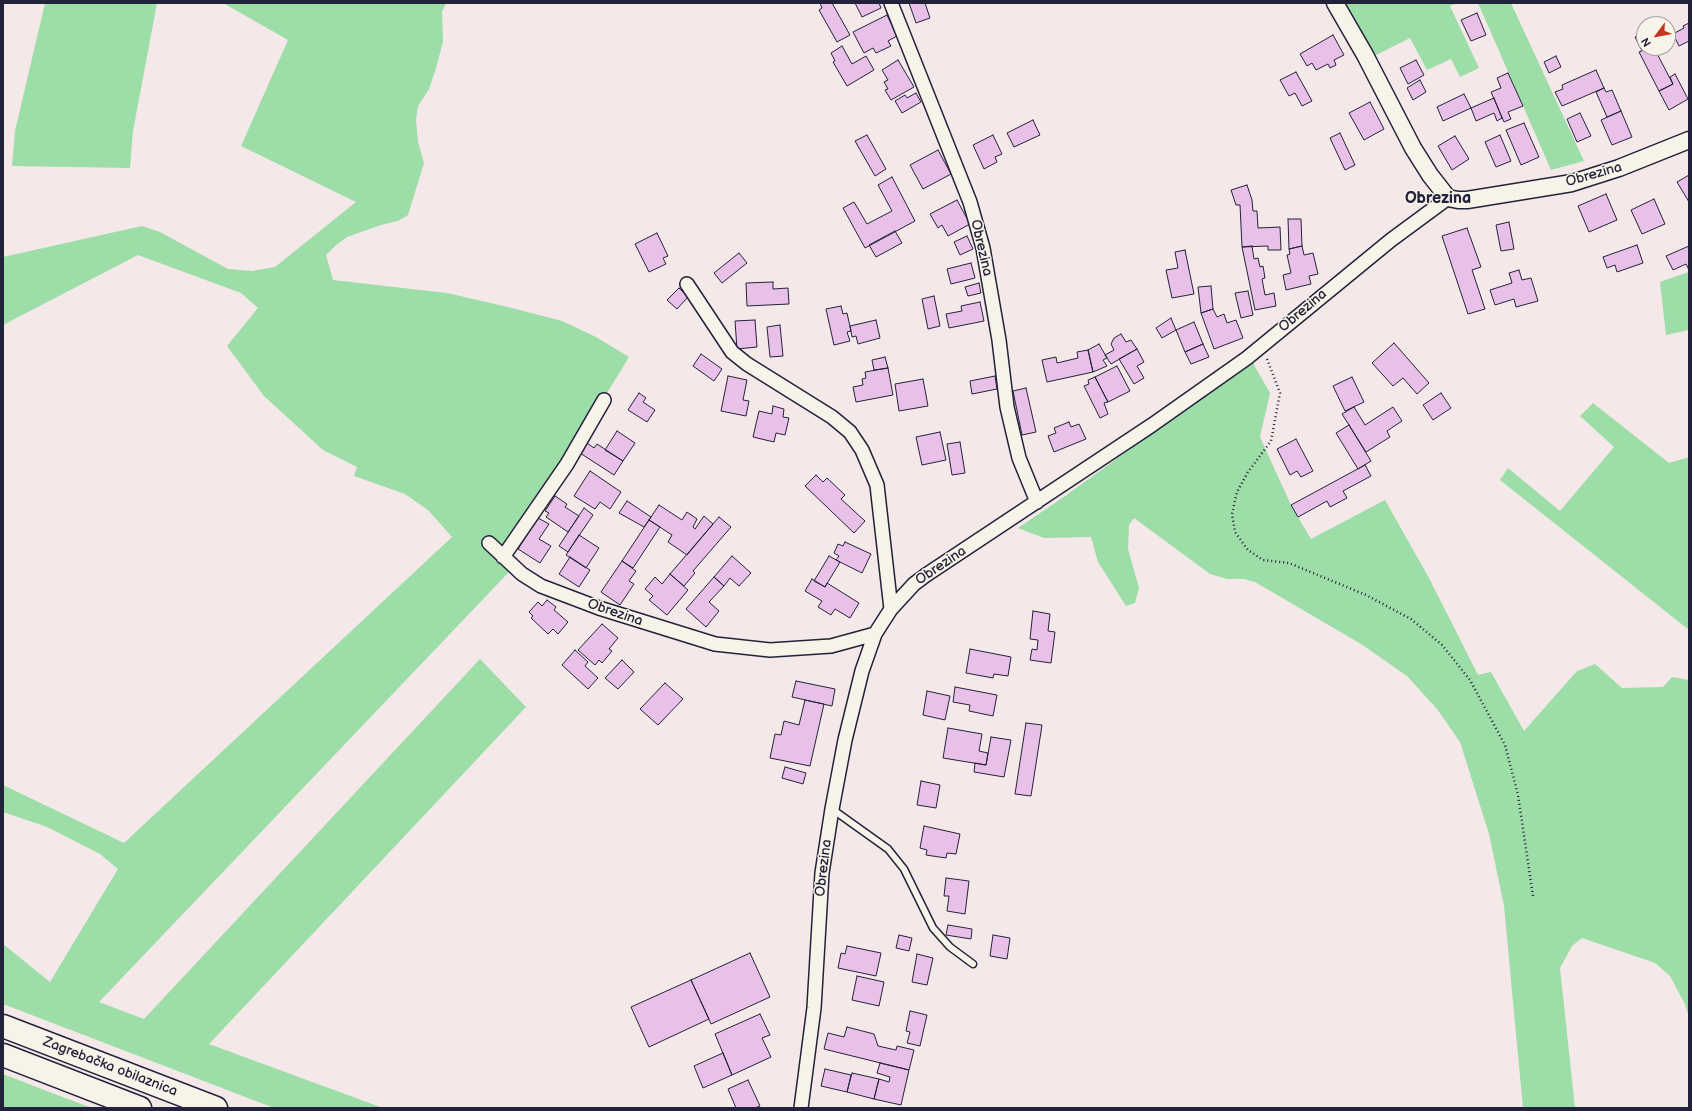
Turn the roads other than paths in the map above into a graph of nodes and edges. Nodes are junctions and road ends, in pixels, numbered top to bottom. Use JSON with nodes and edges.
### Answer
{"nodes":[{"id":1,"x":891,"y":3,"type":"edge"},
{"id":2,"x":1335,"y":3,"type":"edge"},
{"id":3,"x":1689,"y":140,"type":"edge"},
{"id":4,"x":1448,"y":198,"type":"junction"},
{"id":5,"x":687,"y":284,"type":"dead end"},
{"id":6,"x":604,"y":400,"type":"dead end"},
{"id":7,"x":1037,"y":502,"type":"junction"},
{"id":8,"x":489,"y":542,"type":"dead end"},
{"id":9,"x":503,"y":557,"type":"junction"},
{"id":10,"x":891,"y":609,"type":"junction"},
{"id":11,"x":875,"y":634,"type":"junction"},
{"id":12,"x":832,"y":809,"type":"junction"},
{"id":13,"x":972,"y":964,"type":"dead end"},
{"id":14,"x":3,"y":1026,"type":"edge"},
{"id":15,"x":3,"y":1055,"type":"edge"},
{"id":16,"x":140,"y":1108,"type":"edge"},
{"id":17,"x":216,"y":1108,"type":"edge"},
{"id":18,"x":801,"y":1108,"type":"edge"}],
"edges":[{"from":1,"to":7,"type":"street","name":"Obrezina"},
{"from":2,"to":4,"type":"street"},
{"from":3,"to":4,"type":"street","name":"Obrezina"},
{"from":4,"to":7,"type":"street","name":"Obrezina"},
{"from":5,"to":10,"type":"street"},
{"from":6,"to":9,"type":"street"},
{"from":7,"to":10,"type":"street","name":"Obrezina"},
{"from":8,"to":9,"type":"street","name":"Obrezina"},
{"from":9,"to":11,"type":"street","name":"Obrezina"},
{"from":10,"to":11,"type":"street","name":"Obrezina"},
{"from":11,"to":12,"type":"street","name":"Obrezina"},
{"from":12,"to":13,"type":"lane"},
{"from":12,"to":18,"type":"street","name":"Obrezina"},
{"from":14,"to":17,"type":"highway","name":"Zagrebačka obilaznica"},
{"from":15,"to":16,"type":"highway","name":"Zagrebačka obilaznica"}]}
